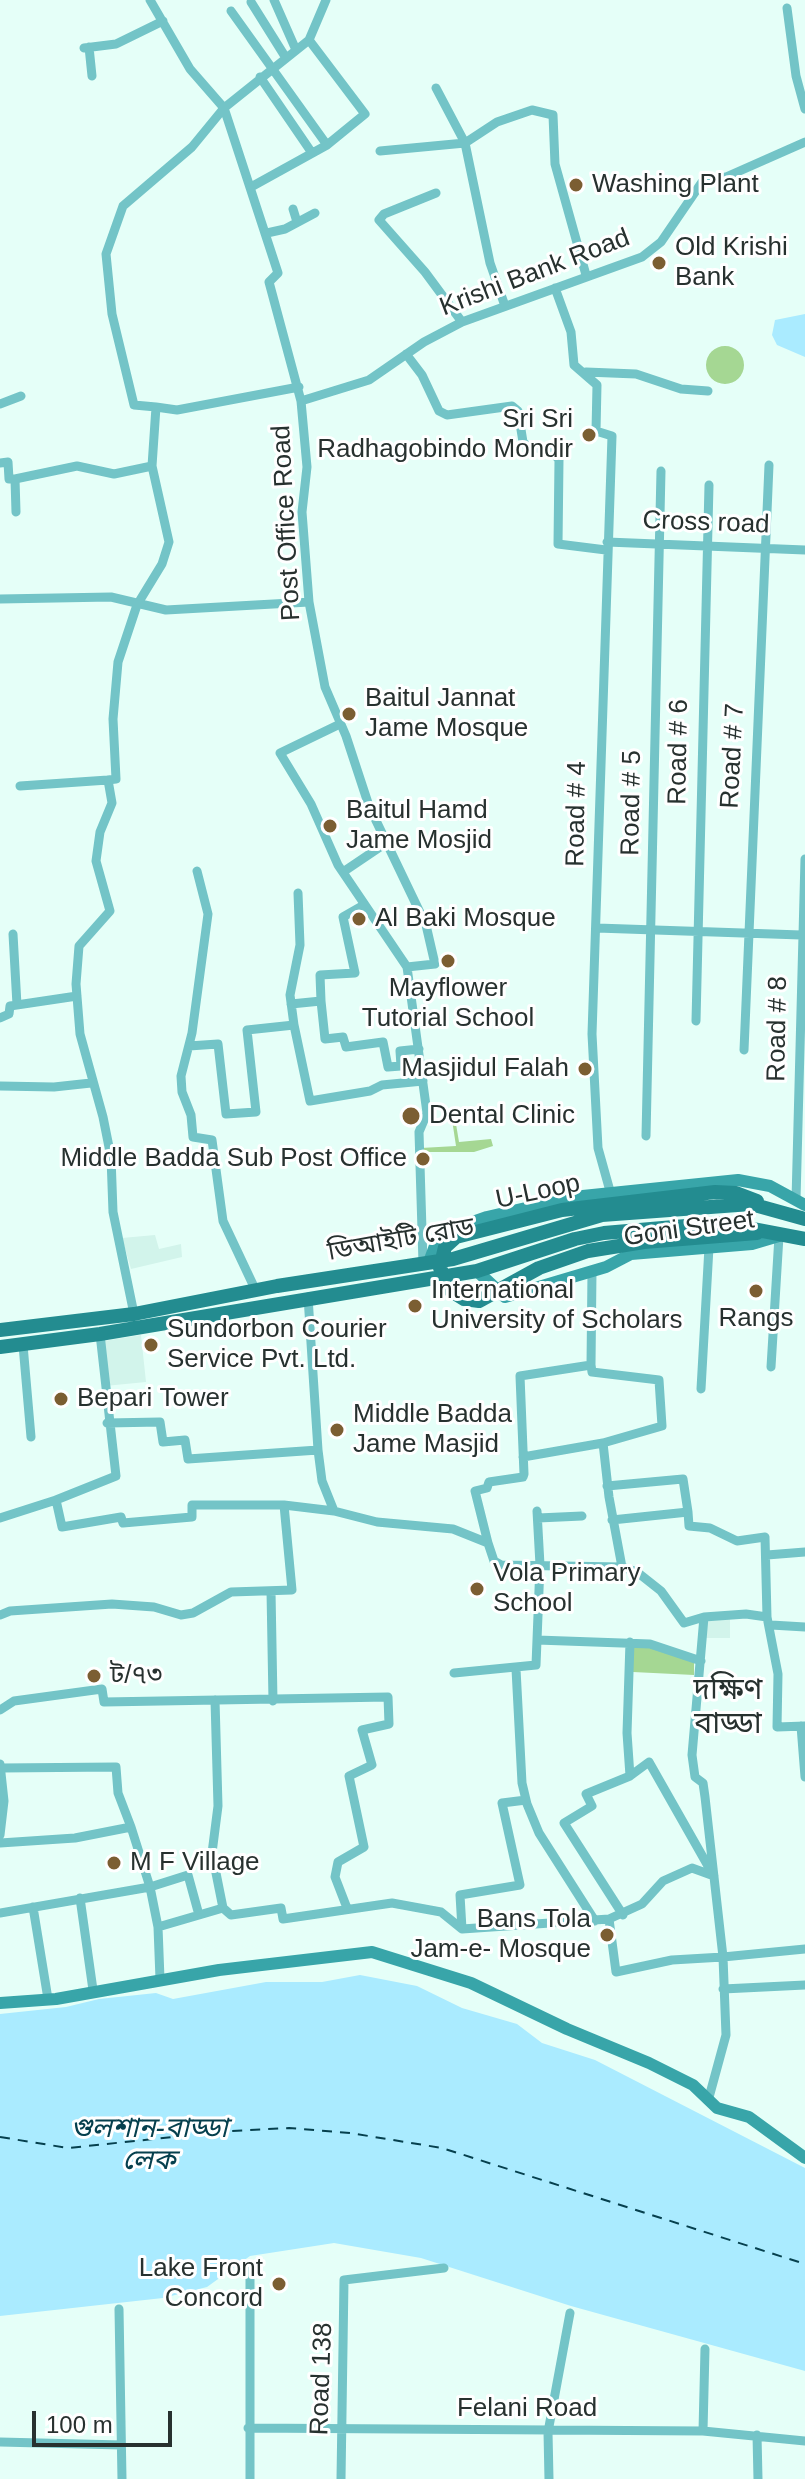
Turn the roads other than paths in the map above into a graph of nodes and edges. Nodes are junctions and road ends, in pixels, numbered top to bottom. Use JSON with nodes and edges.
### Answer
{"nodes":[{"id":1,"x":150,"y":0,"type":"edge"},
{"id":2,"x":274,"y":0,"type":"edge"},
{"id":3,"x":326,"y":0,"type":"edge"},
{"id":4,"x":251,"y":2,"type":"dead end"},
{"id":5,"x":787,"y":8,"type":"dead end"},
{"id":6,"x":231,"y":11,"type":"dead end"},
{"id":7,"x":163,"y":21,"type":"junction"},
{"id":8,"x":309,"y":40,"type":"junction"},
{"id":9,"x":296,"y":50,"type":"junction"},
{"id":10,"x":286,"y":58,"type":"junction"},
{"id":11,"x":272,"y":68,"type":"junction"},
{"id":12,"x":92,"y":76,"type":"dead end"},
{"id":13,"x":260,"y":77,"type":"junction"},
{"id":14,"x":436,"y":88,"type":"dead end"},
{"id":15,"x":224,"y":108,"type":"junction"},
{"id":16,"x":805,"y":109,"type":"edge"},
{"id":17,"x":805,"y":142,"type":"edge"},
{"id":18,"x":465,"y":143,"type":"junction"},
{"id":19,"x":327,"y":145,"type":"junction"},
{"id":20,"x":380,"y":151,"type":"dead end"},
{"id":21,"x":312,"y":153,"type":"junction"},
{"id":22,"x":251,"y":187,"type":"junction"},
{"id":23,"x":436,"y":193,"type":"dead end"},
{"id":24,"x":293,"y":209,"type":"dead end"},
{"id":25,"x":315,"y":213,"type":"dead end"},
{"id":26,"x":297,"y":222,"type":"junction"},
{"id":27,"x":267,"y":233,"type":"junction"},
{"id":28,"x":586,"y":275,"type":"junction"},
{"id":29,"x":555,"y":288,"type":"junction"},
{"id":30,"x":505,"y":306,"type":"junction"},
{"id":31,"x":462,"y":322,"type":"junction"},
{"id":32,"x":406,"y":354,"type":"junction"},
{"id":33,"x":585,"y":372,"type":"junction"},
{"id":34,"x":299,"y":387,"type":"junction"},
{"id":35,"x":708,"y":391,"type":"dead end"},
{"id":36,"x":21,"y":396,"type":"dead end"},
{"id":37,"x":301,"y":401,"type":"junction"},
{"id":38,"x":0,"y":404,"type":"edge"},
{"id":39,"x":156,"y":407,"type":"junction"},
{"id":40,"x":0,"y":463,"type":"edge"},
{"id":41,"x":769,"y":465,"type":"dead end"},
{"id":42,"x":152,"y":466,"type":"junction"},
{"id":43,"x":661,"y":471,"type":"dead end"},
{"id":44,"x":15,"y":479,"type":"junction"},
{"id":45,"x":709,"y":485,"type":"dead end"},
{"id":46,"x":16,"y":512,"type":"dead end"},
{"id":47,"x":660,"y":545,"type":"junction"},
{"id":48,"x":606,"y":546,"type":"junction"},
{"id":49,"x":707,"y":546,"type":"junction"},
{"id":50,"x":764,"y":546,"type":"junction"},
{"id":51,"x":805,"y":550,"type":"edge"},
{"id":52,"x":0,"y":599,"type":"edge"},
{"id":53,"x":309,"y":602,"type":"junction"},
{"id":54,"x":137,"y":605,"type":"junction"},
{"id":55,"x":340,"y":724,"type":"junction"},
{"id":56,"x":108,"y":780,"type":"junction"},
{"id":57,"x":20,"y":786,"type":"dead end"},
{"id":58,"x":386,"y":843,"type":"junction"},
{"id":59,"x":805,"y":859,"type":"edge"},
{"id":60,"x":197,"y":871,"type":"dead end"},
{"id":61,"x":343,"y":872,"type":"junction"},
{"id":62,"x":298,"y":893,"type":"dead end"},
{"id":63,"x":364,"y":905,"type":"junction"},
{"id":64,"x":597,"y":928,"type":"junction"},
{"id":65,"x":651,"y":931,"type":"junction"},
{"id":66,"x":698,"y":933,"type":"junction"},
{"id":67,"x":13,"y":934,"type":"dead end"},
{"id":68,"x":749,"y":935,"type":"junction"},
{"id":69,"x":802,"y":937,"type":"edge"},
{"id":70,"x":407,"y":967,"type":"junction"},
{"id":71,"x":804,"y":986,"type":"edge"},
{"id":72,"x":77,"y":996,"type":"junction"},
{"id":73,"x":321,"y":1001,"type":"junction"},
{"id":74,"x":291,"y":1004,"type":"junction"},
{"id":75,"x":17,"y":1005,"type":"junction"},
{"id":76,"x":0,"y":1018,"type":"edge"},
{"id":77,"x":696,"y":1021,"type":"dead end"},
{"id":78,"x":294,"y":1025,"type":"junction"},
{"id":79,"x":189,"y":1046,"type":"junction"},
{"id":80,"x":419,"y":1049,"type":"junction"},
{"id":81,"x":744,"y":1050,"type":"dead end"},
{"id":82,"x":423,"y":1081,"type":"junction"},
{"id":83,"x":91,"y":1083,"type":"junction"},
{"id":84,"x":0,"y":1086,"type":"edge"},
{"id":85,"x":646,"y":1136,"type":"dead end"},
{"id":86,"x":610,"y":1191,"type":"junction"},
{"id":87,"x":801,"y":1202,"type":"edge"},
{"id":88,"x":768,"y":1206,"type":"junction"},
{"id":89,"x":805,"y":1219,"type":"edge"},
{"id":90,"x":760,"y":1233,"type":"junction"},
{"id":91,"x":779,"y":1236,"type":"junction"},
{"id":92,"x":805,"y":1239,"type":"edge"},
{"id":93,"x":709,"y":1247,"type":"junction"},
{"id":94,"x":426,"y":1263,"type":"junction"},
{"id":95,"x":477,"y":1271,"type":"junction"},
{"id":96,"x":592,"y":1271,"type":"junction"},
{"id":97,"x":256,"y":1291,"type":"junction"},
{"id":98,"x":308,"y":1297,"type":"junction"},
{"id":99,"x":134,"y":1314,"type":"junction"},
{"id":100,"x":0,"y":1330,"type":"edge"},
{"id":101,"x":100,"y":1334,"type":"junction"},
{"id":102,"x":23,"y":1345,"type":"junction"},
{"id":103,"x":0,"y":1347,"type":"edge"},
{"id":104,"x":591,"y":1365,"type":"junction"},
{"id":105,"x":771,"y":1367,"type":"dead end"},
{"id":106,"x":701,"y":1389,"type":"dead end"},
{"id":107,"x":107,"y":1423,"type":"junction"},
{"id":108,"x":31,"y":1437,"type":"dead end"},
{"id":109,"x":603,"y":1443,"type":"junction"},
{"id":110,"x":318,"y":1450,"type":"junction"},
{"id":111,"x":523,"y":1457,"type":"junction"},
{"id":112,"x":607,"y":1486,"type":"junction"},
{"id":113,"x":56,"y":1500,"type":"junction"},
{"id":114,"x":284,"y":1505,"type":"junction"},
{"id":115,"x":334,"y":1511,"type":"junction"},
{"id":116,"x":688,"y":1512,"type":"junction"},
{"id":117,"x":582,"y":1516,"type":"dead end"},
{"id":118,"x":0,"y":1518,"type":"edge"},
{"id":119,"x":612,"y":1520,"type":"junction"},
{"id":120,"x":488,"y":1543,"type":"junction"},
{"id":121,"x":805,"y":1552,"type":"edge"},
{"id":122,"x":767,"y":1555,"type":"junction"},
{"id":123,"x":540,"y":1565,"type":"junction"},
{"id":124,"x":622,"y":1567,"type":"junction"},
{"id":125,"x":271,"y":1591,"type":"junction"},
{"id":126,"x":0,"y":1615,"type":"edge"},
{"id":127,"x":704,"y":1617,"type":"junction"},
{"id":128,"x":769,"y":1621,"type":"junction"},
{"id":129,"x":805,"y":1627,"type":"edge"},
{"id":130,"x":537,"y":1640,"type":"junction"},
{"id":131,"x":630,"y":1642,"type":"junction"},
{"id":132,"x":701,"y":1661,"type":"junction"},
{"id":133,"x":516,"y":1669,"type":"junction"},
{"id":134,"x":454,"y":1673,"type":"dead end"},
{"id":135,"x":215,"y":1700,"type":"junction"},
{"id":136,"x":273,"y":1701,"type":"junction"},
{"id":137,"x":0,"y":1710,"type":"edge"},
{"id":138,"x":803,"y":1726,"type":"edge"},
{"id":139,"x":0,"y":1766,"type":"edge"},
{"id":140,"x":630,"y":1776,"type":"junction"},
{"id":141,"x":805,"y":1777,"type":"edge"},
{"id":142,"x":526,"y":1800,"type":"junction"},
{"id":143,"x":131,"y":1827,"type":"junction"},
{"id":144,"x":0,"y":1835,"type":"edge"},
{"id":145,"x":0,"y":1843,"type":"edge"},
{"id":146,"x":714,"y":1876,"type":"junction"},
{"id":147,"x":150,"y":1887,"type":"junction"},
{"id":148,"x":80,"y":1898,"type":"junction"},
{"id":149,"x":33,"y":1907,"type":"junction"},
{"id":150,"x":223,"y":1908,"type":"junction"},
{"id":151,"x":347,"y":1908,"type":"junction"},
{"id":152,"x":0,"y":1913,"type":"edge"},
{"id":153,"x":199,"y":1915,"type":"junction"},
{"id":154,"x":623,"y":1915,"type":"junction"},
{"id":155,"x":609,"y":1919,"type":"junction"},
{"id":156,"x":595,"y":1921,"type":"junction"},
{"id":157,"x":158,"y":1927,"type":"junction"},
{"id":158,"x":462,"y":1929,"type":"junction"},
{"id":159,"x":805,"y":1949,"type":"edge"},
{"id":160,"x":723,"y":1957,"type":"junction"},
{"id":161,"x":160,"y":1979,"type":"junction"},
{"id":162,"x":805,"y":1985,"type":"edge"},
{"id":163,"x":723,"y":1989,"type":"junction"},
{"id":164,"x":93,"y":1990,"type":"junction"},
{"id":165,"x":1,"y":1999,"type":"edge"},
{"id":166,"x":48,"y":1999,"type":"junction"},
{"id":167,"x":708,"y":2101,"type":"junction"},
{"id":168,"x":805,"y":2158,"type":"edge"},
{"id":169,"x":250,"y":2267,"type":"dead end"},
{"id":170,"x":444,"y":2268,"type":"dead end"},
{"id":171,"x":119,"y":2309,"type":"dead end"},
{"id":172,"x":570,"y":2313,"type":"dead end"},
{"id":173,"x":705,"y":2349,"type":"dead end"},
{"id":174,"x":248,"y":2428,"type":"junction"},
{"id":175,"x":342,"y":2430,"type":"junction"},
{"id":176,"x":703,"y":2431,"type":"junction"},
{"id":177,"x":548,"y":2432,"type":"junction"},
{"id":178,"x":757,"y":2435,"type":"junction"},
{"id":179,"x":805,"y":2441,"type":"edge"},
{"id":180,"x":0,"y":2442,"type":"edge"},
{"id":181,"x":122,"y":2445,"type":"junction"},
{"id":182,"x":122,"y":2479,"type":"edge"},
{"id":183,"x":250,"y":2479,"type":"edge"},
{"id":184,"x":341,"y":2479,"type":"edge"},
{"id":185,"x":549,"y":2479,"type":"edge"},
{"id":186,"x":758,"y":2479,"type":"edge"}],
"edges":[{"from":1,"to":7,"type":"street"},
{"from":2,"to":9,"type":"street"},
{"from":3,"to":8,"type":"street"},
{"from":4,"to":10,"type":"street"},
{"from":5,"to":16,"type":"street"},
{"from":6,"to":11,"type":"street"},
{"from":7,"to":12,"type":"street"},
{"from":7,"to":15,"type":"street"},
{"from":8,"to":9,"type":"street"},
{"from":8,"to":19,"type":"street"},
{"from":9,"to":10,"type":"street"},
{"from":10,"to":11,"type":"street"},
{"from":11,"to":13,"type":"street"},
{"from":11,"to":19,"type":"street"},
{"from":13,"to":15,"type":"street"},
{"from":13,"to":21,"type":"street"},
{"from":14,"to":18,"type":"street"},
{"from":15,"to":22,"type":"street"},
{"from":15,"to":39,"type":"street"},
{"from":17,"to":28,"type":"street","name":"Krishi Bank Road"},
{"from":18,"to":20,"type":"street"},
{"from":18,"to":28,"type":"street"},
{"from":18,"to":30,"type":"street"},
{"from":19,"to":21,"type":"street"},
{"from":21,"to":22,"type":"street"},
{"from":22,"to":27,"type":"street"},
{"from":23,"to":31,"type":"street"},
{"from":24,"to":26,"type":"street"},
{"from":25,"to":26,"type":"street"},
{"from":26,"to":27,"type":"street"},
{"from":27,"to":34,"type":"street","name":"Post Office Road"},
{"from":28,"to":29,"type":"street","name":"Krishi Bank Road"},
{"from":29,"to":30,"type":"street","name":"Krishi Bank Road"},
{"from":29,"to":33,"type":"street"},
{"from":30,"to":31,"type":"street","name":"Krishi Bank Road"},
{"from":31,"to":32,"type":"street","name":"Krishi Bank Road"},
{"from":32,"to":37,"type":"street","name":"Krishi Bank Road"},
{"from":32,"to":48,"type":"street","name":"Cross road"},
{"from":33,"to":35,"type":"street"},
{"from":33,"to":48,"type":"street","name":"Road # 4"},
{"from":34,"to":37,"type":"street","name":"Post Office Road"},
{"from":34,"to":39,"type":"street"},
{"from":36,"to":38,"type":"street"},
{"from":37,"to":53,"type":"street","name":"Post Office Road"},
{"from":39,"to":42,"type":"street"},
{"from":40,"to":44,"type":"street"},
{"from":41,"to":50,"type":"street","name":"Road # 7"},
{"from":42,"to":44,"type":"street"},
{"from":42,"to":54,"type":"street"},
{"from":43,"to":47,"type":"street","name":"Road # 5"},
{"from":44,"to":46,"type":"street"},
{"from":45,"to":49,"type":"street","name":"Road # 6"},
{"from":47,"to":48,"type":"street","name":"Cross road"},
{"from":47,"to":49,"type":"street","name":"Cross road"},
{"from":47,"to":65,"type":"street","name":"Road # 5"},
{"from":48,"to":64,"type":"street","name":"Road # 4"},
{"from":49,"to":50,"type":"street","name":"Cross road"},
{"from":49,"to":66,"type":"street","name":"Road # 6"},
{"from":50,"to":51,"type":"street","name":"Cross road"},
{"from":50,"to":68,"type":"street","name":"Road # 7"},
{"from":52,"to":54,"type":"street"},
{"from":53,"to":54,"type":"street"},
{"from":53,"to":55,"type":"street","name":"Post Office Road"},
{"from":54,"to":56,"type":"street"},
{"from":55,"to":58,"type":"street","name":"Post Office Road"},
{"from":55,"to":61,"type":"street"},
{"from":56,"to":57,"type":"street"},
{"from":56,"to":72,"type":"street"},
{"from":58,"to":61,"type":"street"},
{"from":58,"to":70,"type":"street","name":"Post Office Road"},
{"from":59,"to":69,"type":"street","name":"Road # 8"},
{"from":60,"to":79,"type":"street"},
{"from":61,"to":63,"type":"street"},
{"from":62,"to":74,"type":"street"},
{"from":63,"to":70,"type":"street"},
{"from":63,"to":73,"type":"street"},
{"from":64,"to":65,"type":"street"},
{"from":64,"to":86,"type":"street","name":"Road # 4"},
{"from":65,"to":66,"type":"street"},
{"from":65,"to":85,"type":"street","name":"Road # 5"},
{"from":66,"to":68,"type":"street"},
{"from":66,"to":77,"type":"street","name":"Road # 6"},
{"from":67,"to":75,"type":"street"},
{"from":68,"to":69,"type":"street"},
{"from":68,"to":81,"type":"street","name":"Road # 7"},
{"from":69,"to":71,"type":"street","name":"Road # 8"},
{"from":70,"to":80,"type":"street"},
{"from":71,"to":87,"type":"street","name":"Road # 8"},
{"from":72,"to":75,"type":"street"},
{"from":72,"to":83,"type":"street"},
{"from":73,"to":74,"type":"street"},
{"from":73,"to":80,"type":"street"},
{"from":74,"to":78,"type":"street"},
{"from":75,"to":76,"type":"street"},
{"from":78,"to":79,"type":"street"},
{"from":78,"to":82,"type":"street"},
{"from":79,"to":97,"type":"street"},
{"from":80,"to":82,"type":"street"},
{"from":82,"to":94,"type":"street"},
{"from":83,"to":84,"type":"street"},
{"from":83,"to":99,"type":"street"},
{"from":86,"to":87,"type":"street"},
{"from":86,"to":94,"type":"street"},
{"from":88,"to":89,"type":"main road","name":"ডিআইটি রোড"},
{"from":88,"to":90,"type":"main road","name":"U-Loop"},
{"from":88,"to":94,"type":"main road","name":"ডিআইটি রোড"},
{"from":90,"to":91,"type":"main road","name":"ডিআইটি রোড"},
{"from":90,"to":95,"type":"main road","name":"ডিআইটি রোড"},
{"from":91,"to":92,"type":"main road","name":"ডিআইটি রোড"},
{"from":91,"to":93,"type":"street","name":"Goni Street"},
{"from":91,"to":105,"type":"street"},
{"from":93,"to":96,"type":"street","name":"Goni Street"},
{"from":93,"to":106,"type":"street"},
{"from":94,"to":97,"type":"main road","name":"ডিআইটি রোড"},
{"from":95,"to":96,"type":"street","name":"Goni Street"},
{"from":95,"to":98,"type":"main road","name":"ডিআইটি রোড"},
{"from":96,"to":104,"type":"street"},
{"from":97,"to":99,"type":"main road","name":"ডিআইটি রোড"},
{"from":98,"to":101,"type":"main road","name":"ডিআইটি রোড"},
{"from":98,"to":110,"type":"street"},
{"from":99,"to":100,"type":"main road","name":"ডিআইটি রোড"},
{"from":101,"to":102,"type":"main road","name":"ডিআইটি রোড"},
{"from":101,"to":107,"type":"street"},
{"from":102,"to":103,"type":"main road","name":"ডিআইটি রোড"},
{"from":102,"to":108,"type":"street"},
{"from":104,"to":109,"type":"street"},
{"from":104,"to":111,"type":"street"},
{"from":107,"to":110,"type":"street"},
{"from":107,"to":113,"type":"street"},
{"from":109,"to":111,"type":"street"},
{"from":109,"to":112,"type":"street"},
{"from":110,"to":115,"type":"street"},
{"from":111,"to":120,"type":"street"},
{"from":112,"to":116,"type":"street"},
{"from":112,"to":119,"type":"street"},
{"from":113,"to":114,"type":"street"},
{"from":113,"to":118,"type":"street"},
{"from":114,"to":115,"type":"street"},
{"from":114,"to":125,"type":"street"},
{"from":115,"to":120,"type":"street"},
{"from":116,"to":119,"type":"street"},
{"from":116,"to":122,"type":"street"},
{"from":117,"to":123,"type":"street"},
{"from":119,"to":124,"type":"street"},
{"from":120,"to":123,"type":"street"},
{"from":121,"to":122,"type":"street"},
{"from":122,"to":128,"type":"street"},
{"from":123,"to":124,"type":"street"},
{"from":123,"to":130,"type":"street"},
{"from":124,"to":127,"type":"street"},
{"from":125,"to":126,"type":"street"},
{"from":125,"to":136,"type":"street"},
{"from":127,"to":128,"type":"street"},
{"from":127,"to":132,"type":"street"},
{"from":128,"to":129,"type":"street"},
{"from":128,"to":138,"type":"street"},
{"from":130,"to":131,"type":"street"},
{"from":130,"to":133,"type":"street"},
{"from":131,"to":132,"type":"street"},
{"from":131,"to":140,"type":"street"},
{"from":132,"to":146,"type":"street"},
{"from":133,"to":134,"type":"street"},
{"from":133,"to":142,"type":"street"},
{"from":135,"to":136,"type":"street"},
{"from":135,"to":137,"type":"street"},
{"from":135,"to":150,"type":"street"},
{"from":136,"to":151,"type":"street"},
{"from":138,"to":141,"type":"street"},
{"from":139,"to":143,"type":"street"},
{"from":139,"to":144,"type":"street"},
{"from":140,"to":146,"type":"street"},
{"from":140,"to":154,"type":"street"},
{"from":142,"to":156,"type":"street"},
{"from":142,"to":158,"type":"street"},
{"from":143,"to":145,"type":"street"},
{"from":143,"to":147,"type":"street"},
{"from":146,"to":154,"type":"street"},
{"from":146,"to":160,"type":"street"},
{"from":147,"to":148,"type":"street"},
{"from":147,"to":153,"type":"street"},
{"from":147,"to":157,"type":"street"},
{"from":148,"to":149,"type":"street"},
{"from":148,"to":164,"type":"street"},
{"from":149,"to":152,"type":"street"},
{"from":149,"to":166,"type":"street"},
{"from":150,"to":151,"type":"street"},
{"from":150,"to":153,"type":"street"},
{"from":151,"to":158,"type":"street"},
{"from":153,"to":157,"type":"street"},
{"from":154,"to":155,"type":"street"},
{"from":155,"to":156,"type":"street"},
{"from":155,"to":160,"type":"street"},
{"from":156,"to":158,"type":"street"},
{"from":157,"to":161,"type":"street"},
{"from":159,"to":160,"type":"street"},
{"from":160,"to":163,"type":"street"},
{"from":161,"to":164,"type":"street"},
{"from":161,"to":167,"type":"street"},
{"from":162,"to":163,"type":"street"},
{"from":163,"to":167,"type":"street"},
{"from":164,"to":166,"type":"street"},
{"from":165,"to":166,"type":"street"},
{"from":167,"to":168,"type":"street"},
{"from":169,"to":174,"type":"street"},
{"from":170,"to":175,"type":"street","name":"Road 138"},
{"from":171,"to":181,"type":"street"},
{"from":172,"to":177,"type":"street"},
{"from":173,"to":176,"type":"street"},
{"from":174,"to":175,"type":"street","name":"Felani Road"},
{"from":174,"to":183,"type":"street"},
{"from":175,"to":177,"type":"street","name":"Felani Road"},
{"from":175,"to":184,"type":"street","name":"Road 138"},
{"from":176,"to":177,"type":"street","name":"Felani Road"},
{"from":176,"to":178,"type":"street","name":"Felani Road"},
{"from":177,"to":185,"type":"street"},
{"from":178,"to":179,"type":"street","name":"Felani Road"},
{"from":178,"to":186,"type":"street"},
{"from":180,"to":181,"type":"street"},
{"from":181,"to":182,"type":"street"}]}
